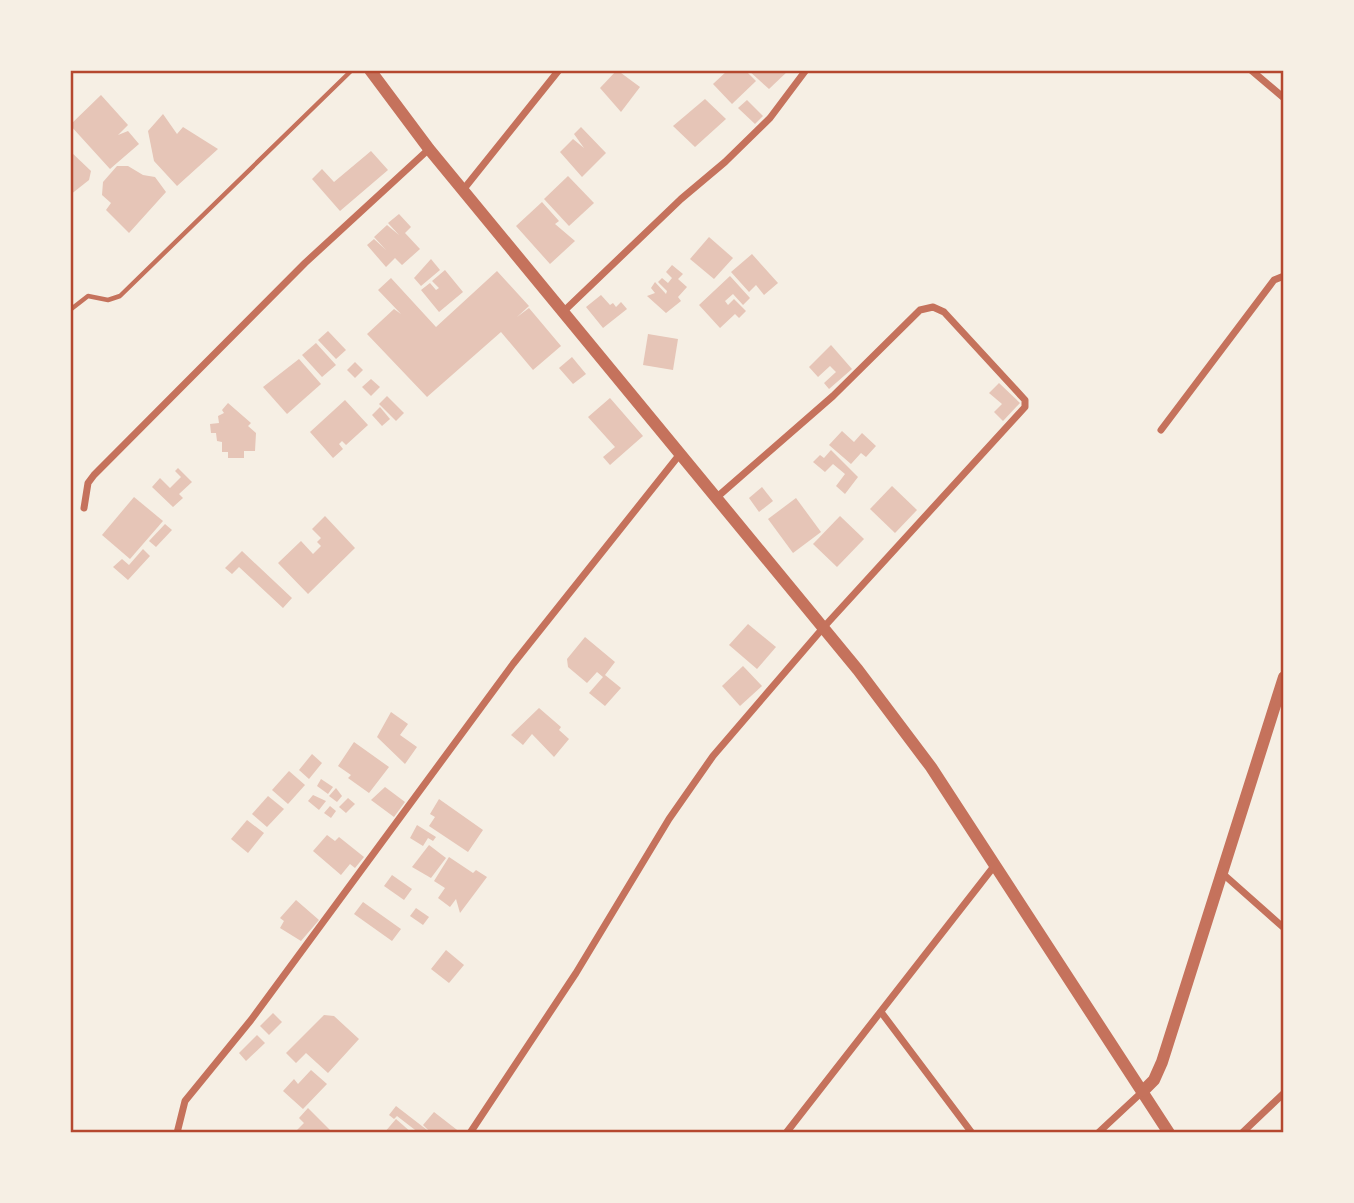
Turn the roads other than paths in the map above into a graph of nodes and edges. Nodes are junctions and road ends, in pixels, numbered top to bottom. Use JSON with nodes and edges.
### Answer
{"nodes":[{"id":1,"x":352,"y":70,"type":"edge"},
{"id":2,"x":370,"y":70,"type":"edge"},
{"id":3,"x":559,"y":70,"type":"edge"},
{"id":4,"x":806,"y":70,"type":"edge"},
{"id":5,"x":1251,"y":70,"type":"edge"},
{"id":6,"x":1284,"y":98,"type":"edge"},
{"id":7,"x":429,"y":149,"type":"junction"},
{"id":8,"x":463,"y":190,"type":"junction"},
{"id":9,"x":1284,"y":276,"type":"edge"},
{"id":10,"x":70,"y":310,"type":"edge"},
{"id":11,"x":563,"y":312,"type":"junction"},
{"id":12,"x":1161,"y":430,"type":"dead end"},
{"id":13,"x":681,"y":453,"type":"junction"},
{"id":14,"x":716,"y":498,"type":"junction"},
{"id":15,"x":84,"y":508,"type":"dead end"},
{"id":16,"x":823,"y":628,"type":"junction"},
{"id":17,"x":1284,"y":677,"type":"edge"},
{"id":18,"x":995,"y":864,"type":"junction"},
{"id":19,"x":1222,"y":873,"type":"junction"},
{"id":20,"x":1284,"y":929,"type":"edge"},
{"id":21,"x":881,"y":1012,"type":"junction"},
{"id":22,"x":1143,"y":1091,"type":"junction"},
{"id":23,"x":1284,"y":1093,"type":"edge"},
{"id":24,"x":177,"y":1133,"type":"edge"},
{"id":25,"x":470,"y":1133,"type":"edge"},
{"id":26,"x":786,"y":1133,"type":"edge"},
{"id":27,"x":972,"y":1133,"type":"edge"},
{"id":28,"x":1098,"y":1133,"type":"edge"},
{"id":29,"x":1169,"y":1133,"type":"edge"},
{"id":30,"x":1242,"y":1133,"type":"edge"}],
"edges":[{"from":1,"to":10,"type":"lane"},
{"from":2,"to":7,"type":"street"},
{"from":3,"to":8,"type":"street"},
{"from":4,"to":11,"type":"street"},
{"from":5,"to":6,"type":"street"},
{"from":7,"to":8,"type":"street"},
{"from":7,"to":15,"type":"street"},
{"from":8,"to":11,"type":"street"},
{"from":9,"to":12,"type":"street"},
{"from":11,"to":13,"type":"street"},
{"from":13,"to":14,"type":"street"},
{"from":13,"to":24,"type":"street"},
{"from":14,"to":16,"type":"street"},
{"from":14,"to":16,"type":"street"},
{"from":16,"to":18,"type":"street"},
{"from":16,"to":25,"type":"street"},
{"from":17,"to":19,"type":"street"},
{"from":18,"to":21,"type":"street"},
{"from":18,"to":22,"type":"street"},
{"from":19,"to":20,"type":"street"},
{"from":19,"to":22,"type":"street"},
{"from":21,"to":26,"type":"street"},
{"from":21,"to":27,"type":"street"},
{"from":22,"to":28,"type":"street"},
{"from":22,"to":29,"type":"street"},
{"from":23,"to":30,"type":"street"}]}
